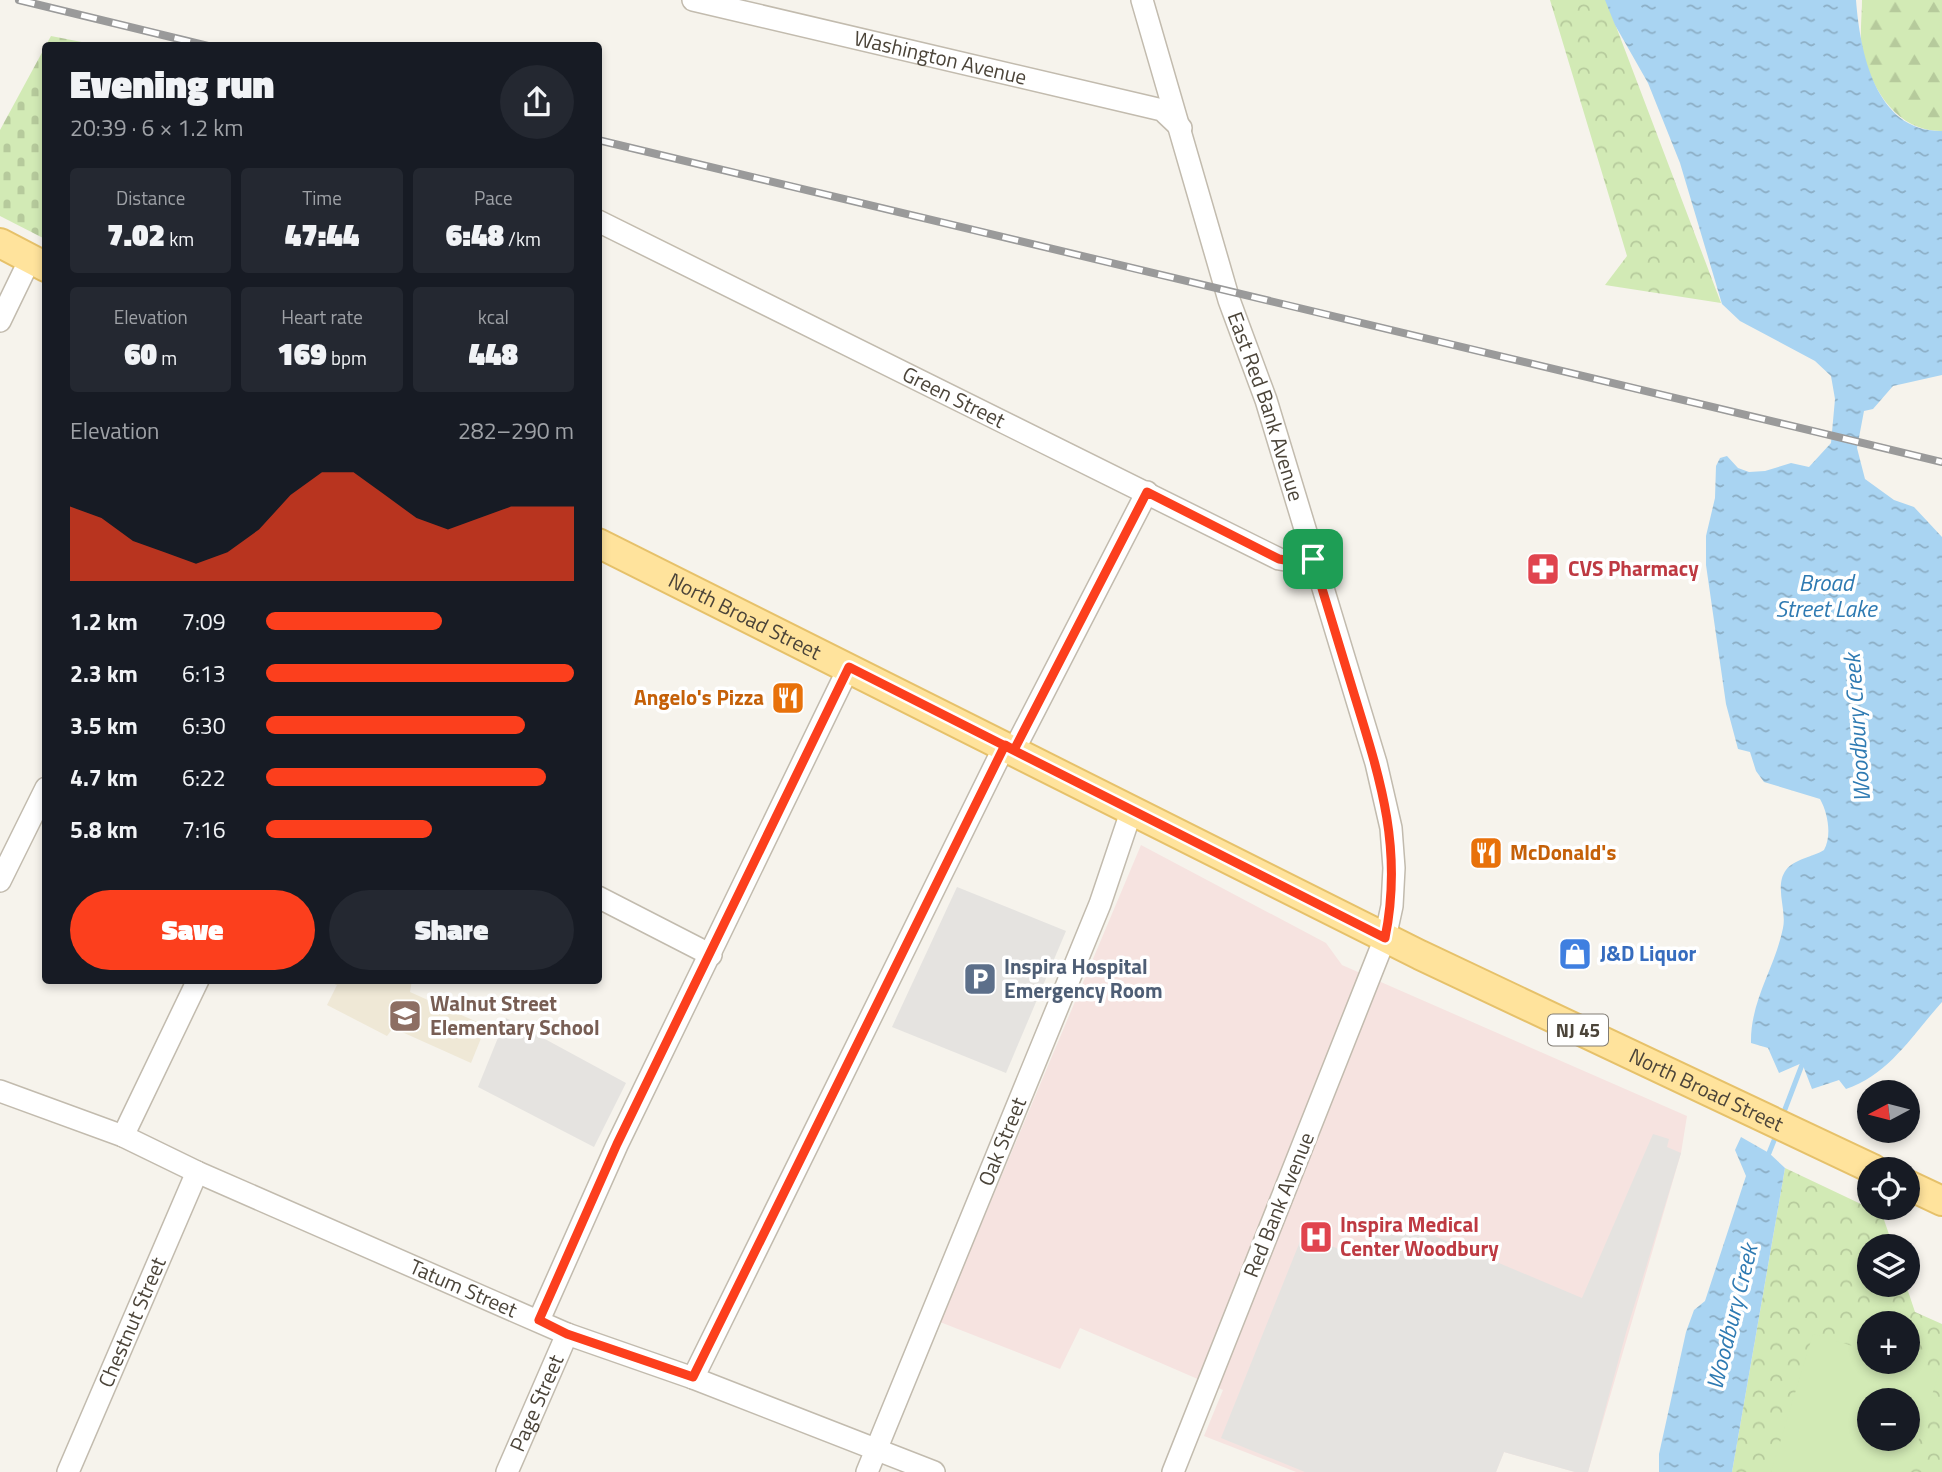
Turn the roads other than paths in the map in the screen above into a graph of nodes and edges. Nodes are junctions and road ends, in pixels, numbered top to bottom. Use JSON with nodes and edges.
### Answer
{"nodes":[{"id":1,"x":692,"y":0,"type":"edge"},
{"id":2,"x":1142,"y":0,"type":"edge"},
{"id":3,"x":1181,"y":128,"type":"junction"},
{"id":4,"x":602,"y":223,"type":"edge"},
{"id":5,"x":0,"y":243,"type":"edge"},
{"id":6,"x":38,"y":263,"type":"edge"},
{"id":7,"x":0,"y":321,"type":"edge"},
{"id":8,"x":1147,"y":492,"type":"junction"},
{"id":9,"x":602,"y":545,"type":"edge"},
{"id":10,"x":1313,"y":559,"type":"junction"},
{"id":11,"x":849,"y":667,"type":"junction"},
{"id":12,"x":1010,"y":748,"type":"junction"},
{"id":13,"x":42,"y":796,"type":"edge"},
{"id":14,"x":1132,"y":809,"type":"junction"},
{"id":15,"x":0,"y":881,"type":"edge"},
{"id":16,"x":602,"y":899,"type":"edge"},
{"id":17,"x":1385,"y":938,"type":"junction"},
{"id":18,"x":711,"y":955,"type":"junction"},
{"id":19,"x":196,"y":984,"type":"edge"},
{"id":20,"x":0,"y":1091,"type":"edge"},
{"id":21,"x":124,"y":1136,"type":"junction"},
{"id":22,"x":1857,"y":1161,"type":"edge"},
{"id":23,"x":197,"y":1172,"type":"junction"},
{"id":24,"x":1920,"y":1191,"type":"edge"},
{"id":25,"x":1942,"y":1201,"type":"edge"},
{"id":26,"x":539,"y":1320,"type":"junction"},
{"id":27,"x":567,"y":1334,"type":"junction"},
{"id":28,"x":693,"y":1377,"type":"junction"},
{"id":29,"x":877,"y":1449,"type":"junction"},
{"id":30,"x":68,"y":1472,"type":"edge"},
{"id":31,"x":507,"y":1472,"type":"edge"},
{"id":32,"x":867,"y":1472,"type":"edge"},
{"id":33,"x":933,"y":1472,"type":"edge"},
{"id":34,"x":1172,"y":1472,"type":"edge"}],
"edges":[{"from":1,"to":3,"type":"street","name":"Washington Avenue"},
{"from":2,"to":3,"type":"street","name":"East Red Bank Avenue"},
{"from":3,"to":10,"type":"street","name":"East Red Bank Avenue"},
{"from":4,"to":8,"type":"street","name":"Green Street"},
{"from":5,"to":6,"type":"main road"},
{"from":6,"to":7,"type":"street"},
{"from":8,"to":10,"type":"street","name":"Green Street"},
{"from":8,"to":12,"type":"street"},
{"from":9,"to":11,"type":"main road","name":"North Broad Street","number":"NJ 45"},
{"from":10,"to":17,"type":"street","name":"East Red Bank Avenue"},
{"from":11,"to":12,"type":"main road","name":"North Broad Street","number":"NJ 45"},
{"from":11,"to":18,"type":"street"},
{"from":12,"to":14,"type":"main road","name":"North Broad Street","number":"NJ 45"},
{"from":12,"to":28,"type":"street"},
{"from":13,"to":15,"type":"street"},
{"from":14,"to":17,"type":"main road","name":"North Broad Street","number":"NJ 45"},
{"from":14,"to":29,"type":"street","name":"Oak Street"},
{"from":16,"to":18,"type":"street"},
{"from":17,"to":22,"type":"main road","name":"North Broad Street","number":"NJ 45"},
{"from":17,"to":34,"type":"street","name":"Red Bank Avenue"},
{"from":18,"to":26,"type":"street"},
{"from":19,"to":21,"type":"street"},
{"from":20,"to":21,"type":"street","name":"Tatum Street"},
{"from":21,"to":23,"type":"street","name":"Tatum Street"},
{"from":23,"to":26,"type":"street","name":"Tatum Street"},
{"from":23,"to":30,"type":"street","name":"Chestnut Street"},
{"from":24,"to":25,"type":"main road"},
{"from":26,"to":27,"type":"street","name":"Tatum Street"},
{"from":27,"to":28,"type":"street","name":"Tatum Street"},
{"from":27,"to":31,"type":"street","name":"Page Street"},
{"from":28,"to":29,"type":"street","name":"Tatum Street"},
{"from":29,"to":32,"type":"street","name":"Oak Street"},
{"from":29,"to":33,"type":"street","name":"Tatum Street"}]}
